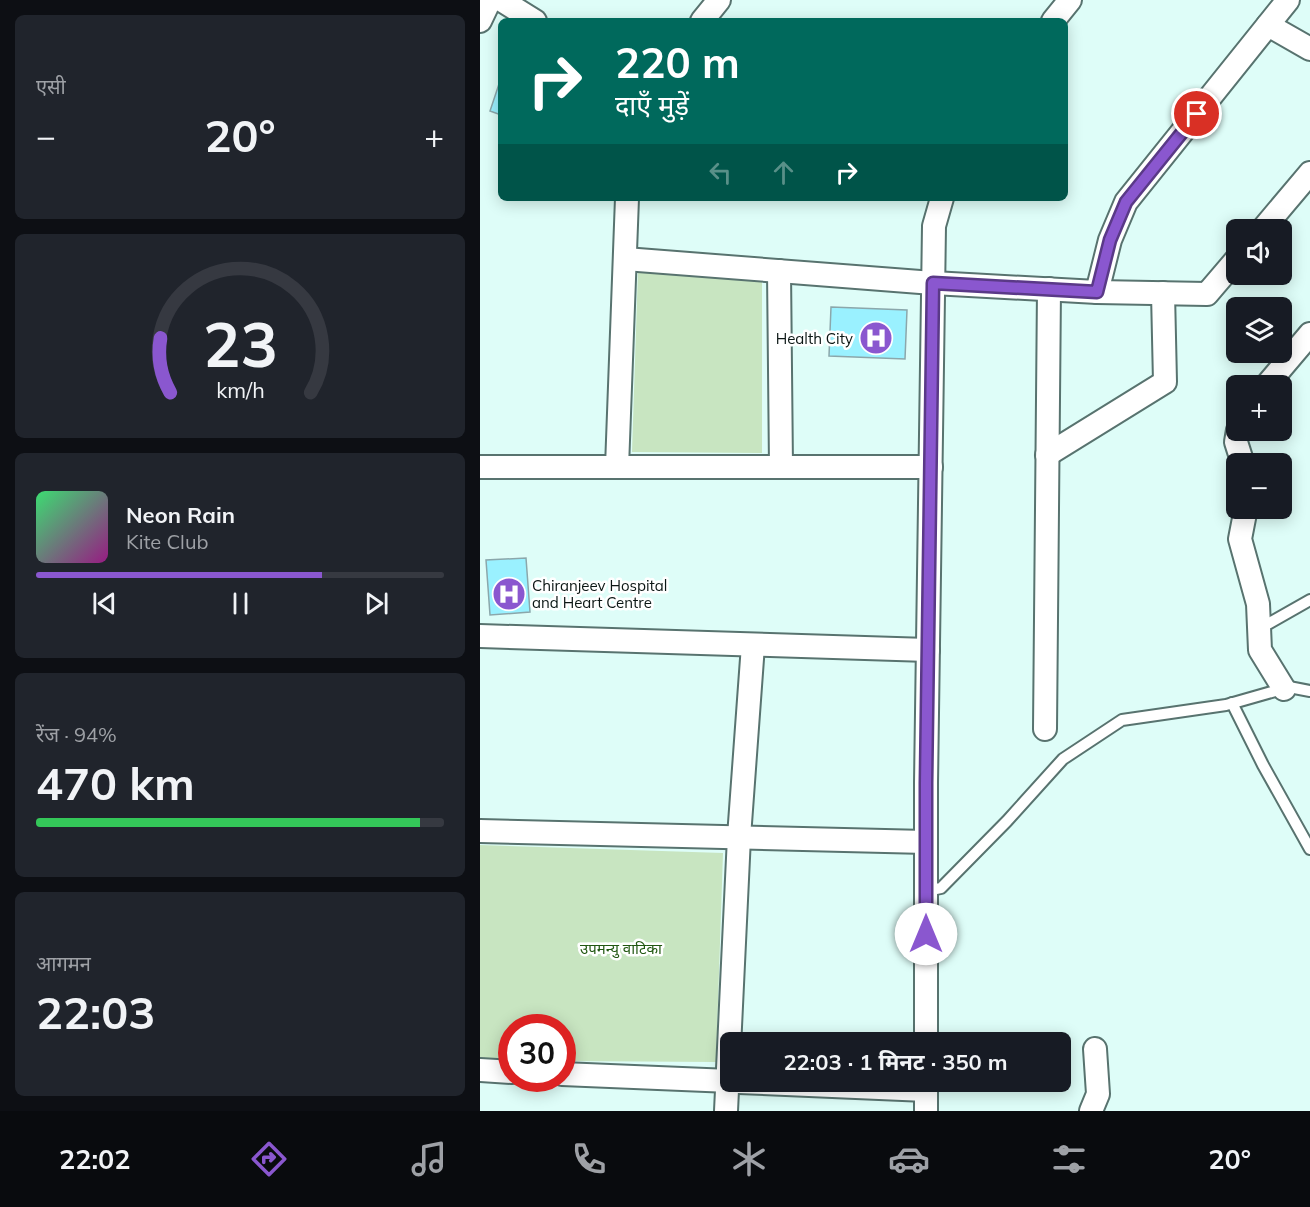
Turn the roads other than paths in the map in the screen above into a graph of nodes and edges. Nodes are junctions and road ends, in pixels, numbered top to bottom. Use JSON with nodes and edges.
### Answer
{"nodes":[{"id":1,"x":501,"y":0,"type":"edge"},
{"id":2,"x":719,"y":0,"type":"edge"},
{"id":3,"x":1070,"y":0,"type":"edge"},
{"id":4,"x":1288,"y":0,"type":"edge"},
{"id":5,"x":530,"y":18,"type":"edge"},
{"id":6,"x":704,"y":18,"type":"edge"},
{"id":7,"x":1055,"y":18,"type":"edge"},
{"id":8,"x":1268,"y":25,"type":"junction"},
{"id":9,"x":1310,"y":49,"type":"edge"},
{"id":10,"x":1310,"y":173,"type":"edge"},
{"id":11,"x":627,"y":201,"type":"edge"},
{"id":12,"x":941,"y":201,"type":"edge"},
{"id":13,"x":1271,"y":219,"type":"edge"},
{"id":14,"x":625,"y":259,"type":"junction"},
{"id":15,"x":779,"y":271,"type":"junction"},
{"id":16,"x":1226,"y":272,"type":"edge"},
{"id":17,"x":933,"y":283,"type":"junction"},
{"id":18,"x":1049,"y":289,"type":"junction"},
{"id":19,"x":1097,"y":292,"type":"junction"},
{"id":20,"x":1163,"y":293,"type":"junction"},
{"id":21,"x":1310,"y":334,"type":"edge"},
{"id":22,"x":1275,"y":375,"type":"edge"},
{"id":23,"x":1047,"y":455,"type":"junction"},
{"id":24,"x":931,"y":466,"type":"junction"},
{"id":25,"x":480,"y":467,"type":"edge"},
{"id":26,"x":617,"y":467,"type":"junction"},
{"id":27,"x":781,"y":467,"type":"junction"},
{"id":28,"x":1244,"y":519,"type":"edge"},
{"id":29,"x":1310,"y":600,"type":"edge"},
{"id":30,"x":1259,"y":629,"type":"junction"},
{"id":31,"x":480,"y":636,"type":"edge"},
{"id":32,"x":753,"y":645,"type":"junction"},
{"id":33,"x":928,"y":650,"type":"junction"},
{"id":34,"x":1284,"y":689,"type":"junction"},
{"id":35,"x":1310,"y":691,"type":"edge"},
{"id":36,"x":1232,"y":703,"type":"junction"},
{"id":37,"x":1045,"y":729,"type":"dead end"},
{"id":38,"x":480,"y":831,"type":"edge"},
{"id":39,"x":739,"y":837,"type":"junction"},
{"id":40,"x":926,"y":842,"type":"junction"},
{"id":41,"x":1310,"y":849,"type":"edge"},
{"id":42,"x":926,"y":891,"type":"junction"},
{"id":43,"x":733,"y":1032,"type":"edge"},
{"id":44,"x":926,"y":1032,"type":"edge"},
{"id":45,"x":1095,"y":1049,"type":"dead end"},
{"id":46,"x":480,"y":1070,"type":"edge"},
{"id":47,"x":498,"y":1071,"type":"edge"},
{"id":48,"x":576,"y":1075,"type":"edge"},
{"id":49,"x":720,"y":1081,"type":"edge"},
{"id":50,"x":730,"y":1092,"type":"edge"},
{"id":51,"x":896,"y":1092,"type":"edge"},
{"id":52,"x":926,"y":1094,"type":"edge"},
{"id":53,"x":726,"y":1111,"type":"edge"},
{"id":54,"x":1091,"y":1111,"type":"edge"}],
"edges":[{"from":1,"to":5,"type":"street"},
{"from":2,"to":6,"type":"street"},
{"from":3,"to":7,"type":"street"},
{"from":4,"to":8,"type":"street"},
{"from":8,"to":9,"type":"street"},
{"from":8,"to":19,"type":"street"},
{"from":10,"to":13,"type":"street"},
{"from":11,"to":14,"type":"street"},
{"from":12,"to":17,"type":"street"},
{"from":14,"to":15,"type":"street"},
{"from":14,"to":26,"type":"street"},
{"from":15,"to":17,"type":"street"},
{"from":15,"to":27,"type":"street"},
{"from":16,"to":20,"type":"street"},
{"from":17,"to":18,"type":"street"},
{"from":17,"to":24,"type":"street"},
{"from":18,"to":19,"type":"street"},
{"from":18,"to":23,"type":"street"},
{"from":19,"to":20,"type":"street"},
{"from":20,"to":23,"type":"street"},
{"from":21,"to":22,"type":"street"},
{"from":23,"to":37,"type":"street"},
{"from":24,"to":27,"type":"street"},
{"from":24,"to":33,"type":"street"},
{"from":25,"to":26,"type":"street"},
{"from":26,"to":27,"type":"street"},
{"from":28,"to":30,"type":"street"},
{"from":29,"to":30,"type":"lane"},
{"from":30,"to":34,"type":"street"},
{"from":31,"to":32,"type":"street"},
{"from":32,"to":33,"type":"street"},
{"from":32,"to":39,"type":"street"},
{"from":33,"to":40,"type":"street"},
{"from":34,"to":35,"type":"lane"},
{"from":34,"to":36,"type":"lane"},
{"from":36,"to":41,"type":"lane"},
{"from":36,"to":42,"type":"lane"},
{"from":38,"to":39,"type":"street"},
{"from":39,"to":40,"type":"street"},
{"from":39,"to":43,"type":"street"},
{"from":40,"to":42,"type":"street"},
{"from":42,"to":44,"type":"street"},
{"from":45,"to":54,"type":"street"},
{"from":46,"to":47,"type":"street"},
{"from":48,"to":49,"type":"street"},
{"from":50,"to":53,"type":"street"},
{"from":51,"to":52,"type":"street"}]}
